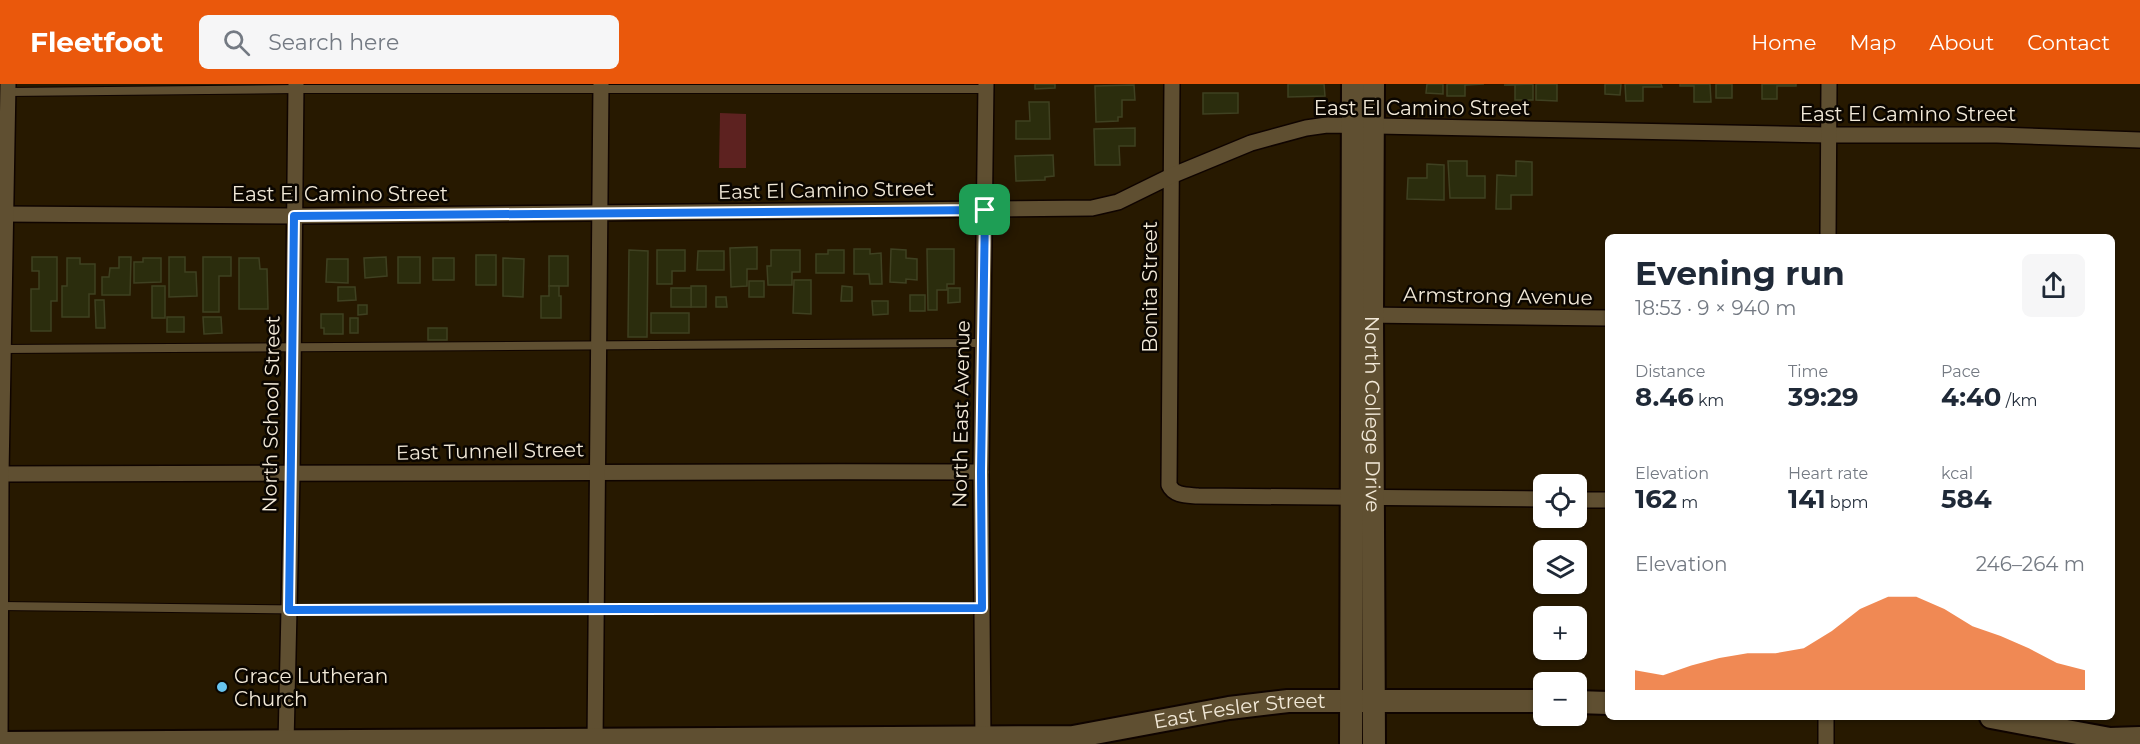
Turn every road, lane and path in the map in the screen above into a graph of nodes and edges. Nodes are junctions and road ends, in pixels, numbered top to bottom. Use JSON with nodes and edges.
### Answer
{"nodes":[{"id":1,"x":1172,"y":84,"type":"edge"},
{"id":2,"x":1353,"y":84,"type":"edge"},
{"id":3,"x":1374,"y":84,"type":"edge"},
{"id":4,"x":1829,"y":84,"type":"edge"},
{"id":5,"x":296,"y":87,"type":"edge"},
{"id":6,"x":601,"y":87,"type":"edge"},
{"id":7,"x":986,"y":87,"type":"edge"},
{"id":8,"x":8,"y":88,"type":"edge"},
{"id":9,"x":1363,"y":125,"type":"junction"},
{"id":10,"x":1828,"y":135,"type":"junction"},
{"id":11,"x":2140,"y":140,"type":"edge"},
{"id":12,"x":1172,"y":176,"type":"junction"},
{"id":13,"x":985,"y":210,"type":"junction"},
{"id":14,"x":2,"y":214,"type":"edge"},
{"id":15,"x":600,"y":214,"type":"junction"},
{"id":16,"x":294,"y":216,"type":"junction"},
{"id":17,"x":1828,"y":234,"type":"edge"},
{"id":18,"x":1362,"y":315,"type":"junction"},
{"id":19,"x":1605,"y":318,"type":"edge"},
{"id":20,"x":983,"y":343,"type":"junction"},
{"id":21,"x":599,"y":344,"type":"junction"},
{"id":22,"x":293,"y":348,"type":"junction"},
{"id":23,"x":1,"y":350,"type":"edge"},
{"id":24,"x":597,"y":471,"type":"junction"},
{"id":25,"x":981,"y":472,"type":"junction"},
{"id":26,"x":0,"y":474,"type":"edge"},
{"id":27,"x":292,"y":475,"type":"junction"},
{"id":28,"x":1362,"y":496,"type":"junction"},
{"id":29,"x":1533,"y":499,"type":"edge"},
{"id":30,"x":1587,"y":500,"type":"edge"},
{"id":31,"x":1605,"y":500,"type":"edge"},
{"id":32,"x":0,"y":606,"type":"edge"},
{"id":33,"x":596,"y":608,"type":"junction"},
{"id":34,"x":982,"y":608,"type":"junction"},
{"id":35,"x":289,"y":610,"type":"junction"},
{"id":36,"x":1352,"y":699,"type":"junction"},
{"id":37,"x":1374,"y":699,"type":"junction"},
{"id":38,"x":1533,"y":701,"type":"edge"},
{"id":39,"x":1587,"y":702,"type":"edge"},
{"id":40,"x":1605,"y":703,"type":"edge"},
{"id":41,"x":1826,"y":720,"type":"edge"},
{"id":42,"x":2025,"y":720,"type":"edge"},
{"id":43,"x":2140,"y":738,"type":"edge"},
{"id":44,"x":595,"y":742,"type":"edge"},
{"id":45,"x":882,"y":742,"type":"edge"},
{"id":46,"x":983,"y":742,"type":"edge"},
{"id":47,"x":0,"y":743,"type":"edge"},
{"id":48,"x":286,"y":743,"type":"edge"},
{"id":49,"x":1351,"y":744,"type":"edge"},
{"id":50,"x":1374,"y":744,"type":"edge"},
{"id":51,"x":1826,"y":744,"type":"edge"}],
"edges":[{"from":1,"to":12,"type":"street","name":"Bonita Street"},
{"from":2,"to":9,"type":"street","name":"North College Drive"},
{"from":3,"to":9,"type":"street","name":"North College Drive"},
{"from":4,"to":10,"type":"street"},
{"from":5,"to":6,"type":"lane"},
{"from":5,"to":8,"type":"lane"},
{"from":5,"to":16,"type":"street","name":"North School Street"},
{"from":6,"to":7,"type":"lane"},
{"from":6,"to":15,"type":"street"},
{"from":7,"to":13,"type":"street","name":"North East Avenue"},
{"from":8,"to":14,"type":"street"},
{"from":9,"to":10,"type":"street","name":"East El Camino Street"},
{"from":9,"to":12,"type":"street","name":"East El Camino Street"},
{"from":9,"to":18,"type":"street","name":"North College Drive"},
{"from":10,"to":11,"type":"street","name":"East El Camino Street"},
{"from":10,"to":17,"type":"street"},
{"from":12,"to":13,"type":"street","name":"East El Camino Street"},
{"from":12,"to":28,"type":"street","name":"Bonita Street"},
{"from":13,"to":15,"type":"street","name":"East El Camino Street"},
{"from":13,"to":20,"type":"street","name":"North East Avenue"},
{"from":14,"to":16,"type":"street","name":"East El Camino Street"},
{"from":14,"to":23,"type":"street"},
{"from":15,"to":16,"type":"street","name":"East El Camino Street"},
{"from":15,"to":21,"type":"street"},
{"from":16,"to":22,"type":"street","name":"North School Street"},
{"from":18,"to":19,"type":"street","name":"Armstrong Avenue"},
{"from":18,"to":28,"type":"street","name":"North College Drive"},
{"from":20,"to":21,"type":"lane"},
{"from":20,"to":25,"type":"street","name":"North East Avenue"},
{"from":21,"to":22,"type":"lane"},
{"from":21,"to":24,"type":"street"},
{"from":22,"to":23,"type":"lane"},
{"from":22,"to":27,"type":"street","name":"North School Street"},
{"from":23,"to":26,"type":"street"},
{"from":24,"to":25,"type":"street","name":"East Tunnell Street"},
{"from":24,"to":27,"type":"street","name":"East Tunnell Street"},
{"from":24,"to":33,"type":"street"},
{"from":25,"to":34,"type":"street","name":"North East Avenue"},
{"from":26,"to":27,"type":"street","name":"East Tunnell Street"},
{"from":26,"to":32,"type":"street"},
{"from":27,"to":35,"type":"street","name":"North School Street"},
{"from":28,"to":29,"type":"street"},
{"from":28,"to":36,"type":"street","name":"North College Drive"},
{"from":28,"to":37,"type":"street","name":"North College Drive"},
{"from":30,"to":31,"type":"street"},
{"from":32,"to":35,"type":"lane"},
{"from":32,"to":47,"type":"street"},
{"from":33,"to":34,"type":"lane"},
{"from":33,"to":35,"type":"lane"},
{"from":33,"to":44,"type":"street"},
{"from":34,"to":46,"type":"street","name":"North East Avenue"},
{"from":35,"to":48,"type":"street","name":"North School Street"},
{"from":36,"to":37,"type":"street","name":"East Fesler Street"},
{"from":36,"to":46,"type":"street","name":"East Fesler Street"},
{"from":36,"to":49,"type":"street","name":"North College Drive"},
{"from":37,"to":38,"type":"street","name":"East Fesler Street"},
{"from":37,"to":50,"type":"street","name":"North College Drive"},
{"from":39,"to":40,"type":"street"},
{"from":41,"to":51,"type":"street"},
{"from":42,"to":43,"type":"street"},
{"from":44,"to":45,"type":"street","name":"East Fesler Street"},
{"from":44,"to":48,"type":"street","name":"East Fesler Street"},
{"from":45,"to":46,"type":"street","name":"East Fesler Street"},
{"from":47,"to":48,"type":"street","name":"East Fesler Street"}]}
